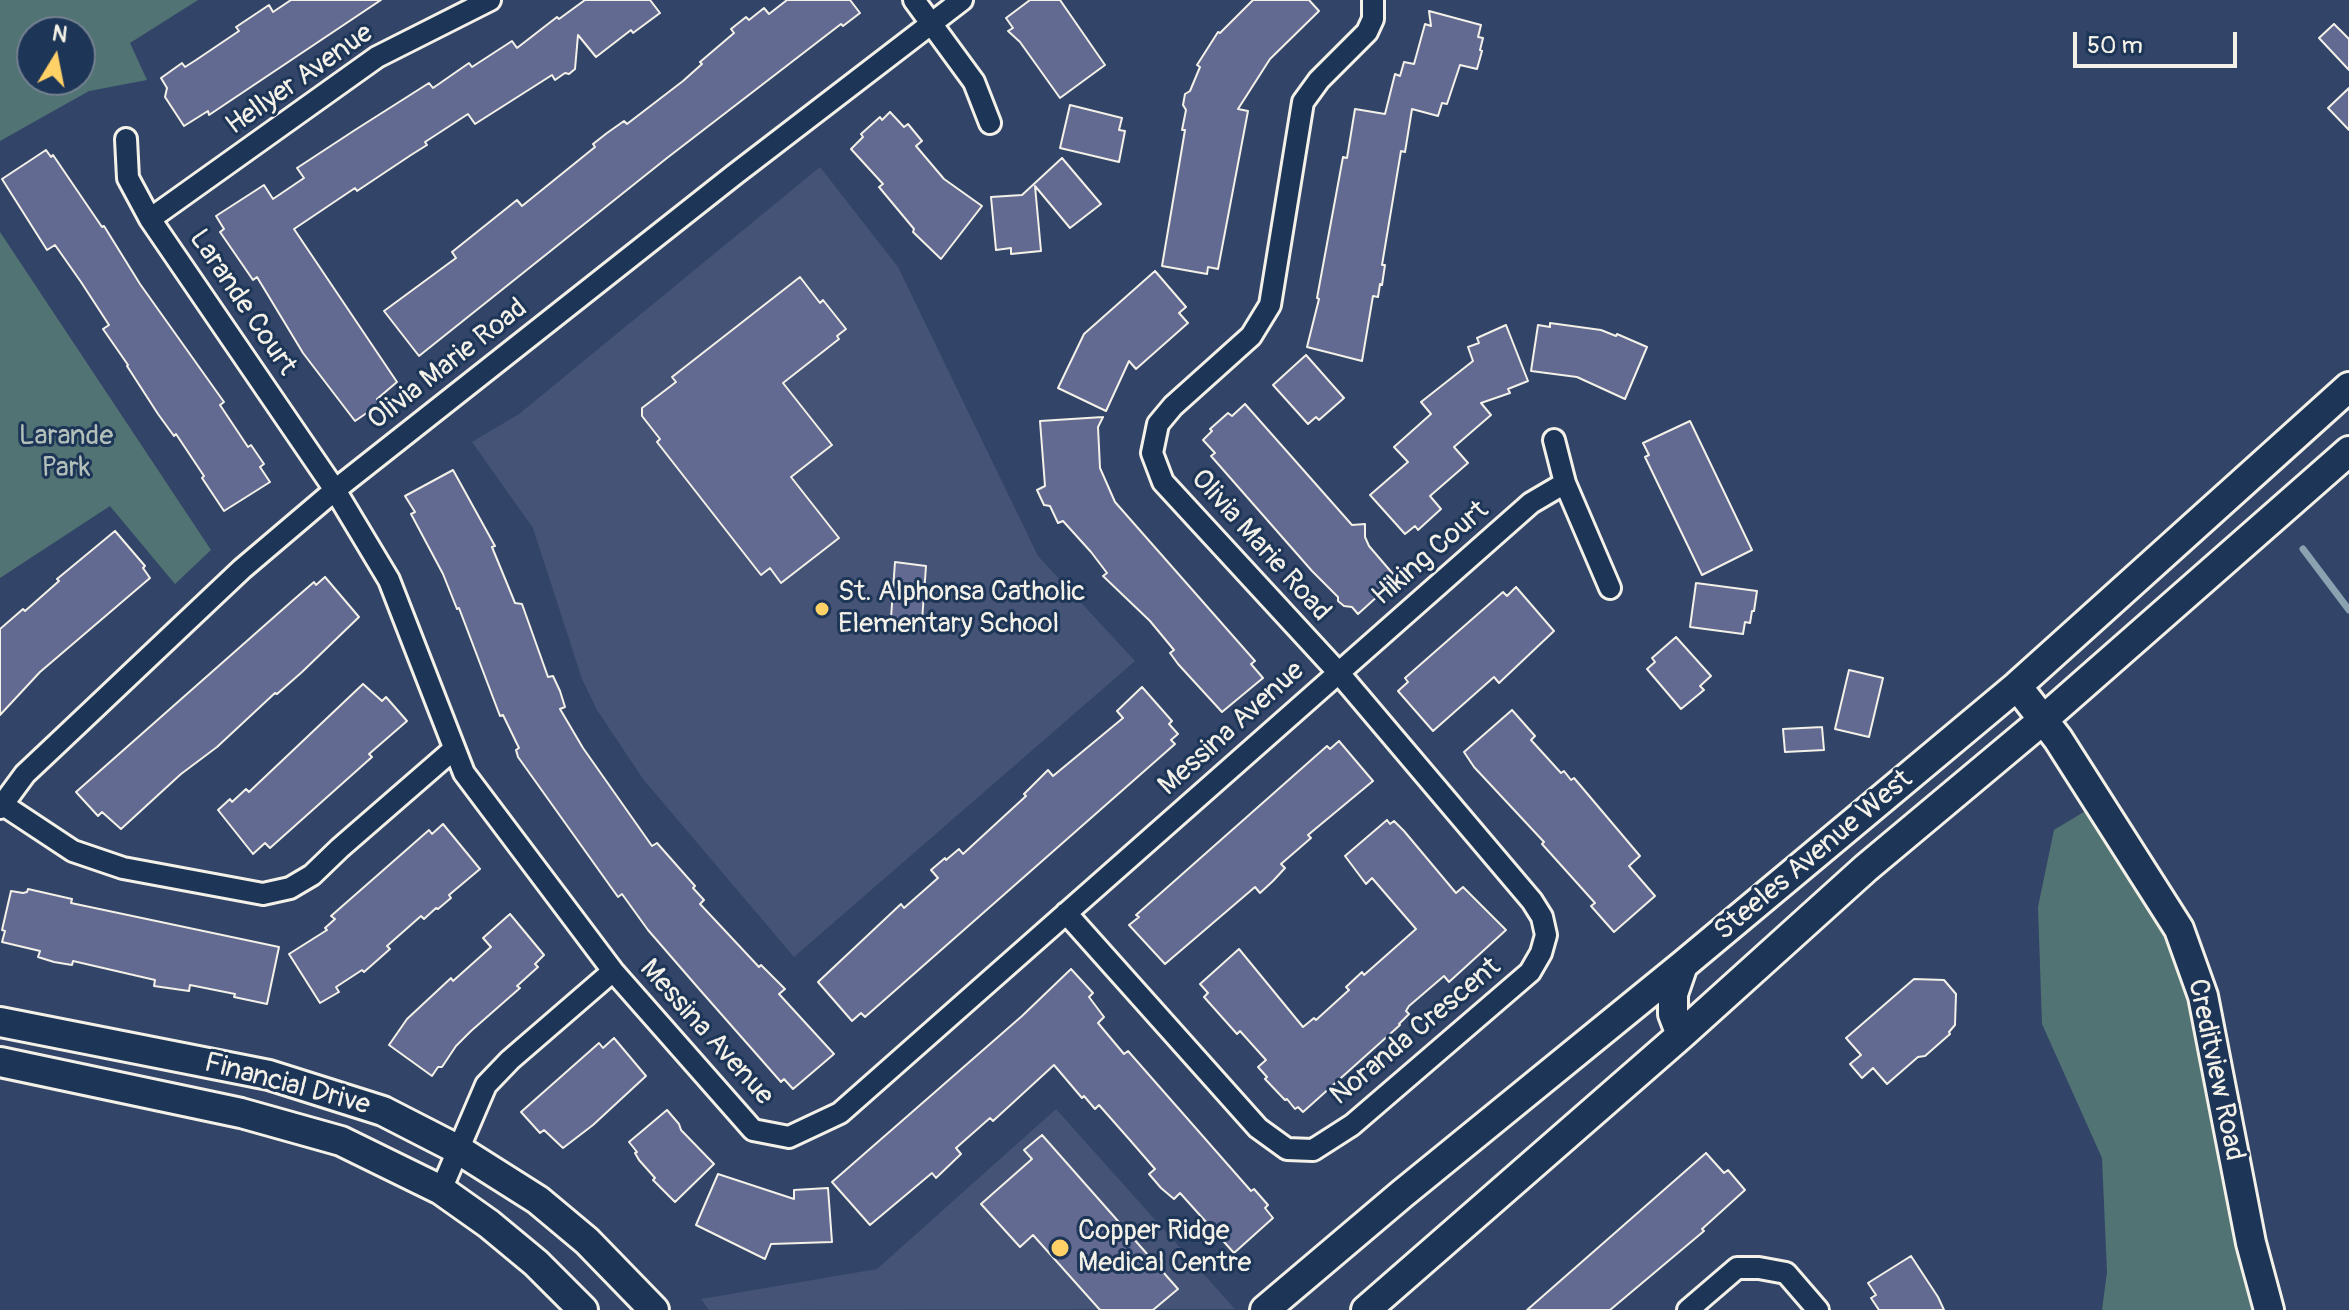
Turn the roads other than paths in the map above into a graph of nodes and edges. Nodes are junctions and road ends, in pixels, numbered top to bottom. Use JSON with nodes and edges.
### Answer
{"nodes":[{"id":1,"x":490,"y":0,"type":"edge"},
{"id":2,"x":914,"y":0,"type":"edge"},
{"id":3,"x":962,"y":0,"type":"edge"},
{"id":4,"x":1373,"y":0,"type":"edge"},
{"id":5,"x":931,"y":24,"type":"junction"},
{"id":6,"x":990,"y":123,"type":"dead end"},
{"id":7,"x":126,"y":139,"type":"dead end"},
{"id":8,"x":150,"y":219,"type":"junction"},
{"id":9,"x":2349,"y":387,"type":"edge"},
{"id":10,"x":1554,"y":440,"type":"dead end"},
{"id":11,"x":2349,"y":451,"type":"edge"},
{"id":12,"x":1565,"y":483,"type":"junction"},
{"id":13,"x":335,"y":490,"type":"junction"},
{"id":14,"x":1610,"y":588,"type":"dead end"},
{"id":15,"x":1338,"y":672,"type":"junction"},
{"id":16,"x":2017,"y":686,"type":"junction"},
{"id":17,"x":2044,"y":719,"type":"junction"},
{"id":18,"x":454,"y":749,"type":"junction"},
{"id":19,"x":1,"y":806,"type":"edge"},
{"id":20,"x":1066,"y":913,"type":"junction"},
{"id":21,"x":1683,"y":965,"type":"junction"},
{"id":22,"x":613,"y":971,"type":"junction"},
{"id":23,"x":0,"y":1022,"type":"edge"},
{"id":24,"x":1681,"y":1035,"type":"junction"},
{"id":25,"x":0,"y":1062,"type":"edge"},
{"id":26,"x":459,"y":1150,"type":"junction"},
{"id":27,"x":441,"y":1190,"type":"junction"},
{"id":28,"x":583,"y":1310,"type":"edge"},
{"id":29,"x":654,"y":1310,"type":"edge"},
{"id":30,"x":1265,"y":1310,"type":"edge"},
{"id":31,"x":1366,"y":1310,"type":"edge"},
{"id":32,"x":1688,"y":1310,"type":"edge"},
{"id":33,"x":1818,"y":1310,"type":"edge"},
{"id":34,"x":2269,"y":1310,"type":"edge"}],
"edges":[{"from":1,"to":8,"type":"street","name":"Hellyer Avenue"},
{"from":2,"to":5,"type":"street"},
{"from":3,"to":5,"type":"street","name":"Olivia Marie Road"},
{"from":4,"to":15,"type":"street","name":"Olivia Marie Road"},
{"from":5,"to":6,"type":"street"},
{"from":5,"to":13,"type":"street","name":"Olivia Marie Road"},
{"from":7,"to":8,"type":"street","name":"Larande Court"},
{"from":8,"to":13,"type":"street","name":"Larande Court"},
{"from":9,"to":16,"type":"main road","name":"Steeles Avenue West"},
{"from":10,"to":12,"type":"street"},
{"from":11,"to":17,"type":"main road","name":"Steeles Avenue West"},
{"from":12,"to":14,"type":"street"},
{"from":12,"to":15,"type":"street","name":"Hiking Court"},
{"from":13,"to":18,"type":"street","name":"Messina Avenue"},
{"from":13,"to":19,"type":"street","name":"Olivia Marie Road"},
{"from":15,"to":20,"type":"street","name":"Messina Avenue"},
{"from":15,"to":20,"type":"street","name":"Noranda Crescent"},
{"from":16,"to":17,"type":"main road","name":"Creditview Road"},
{"from":16,"to":21,"type":"main road","name":"Steeles Avenue West"},
{"from":17,"to":24,"type":"main road","name":"Steeles Avenue West"},
{"from":17,"to":34,"type":"main road","name":"Creditview Road"},
{"from":18,"to":19,"type":"street"},
{"from":18,"to":22,"type":"street","name":"Messina Avenue"},
{"from":20,"to":22,"type":"street","name":"Messina Avenue"},
{"from":21,"to":24,"type":"main road"},
{"from":21,"to":30,"type":"main road","name":"Steeles Avenue West"},
{"from":22,"to":26,"type":"street"},
{"from":23,"to":26,"type":"main road","name":"Financial Drive"},
{"from":24,"to":31,"type":"main road","name":"Steeles Avenue West"},
{"from":25,"to":27,"type":"main road","name":"Financial Drive"},
{"from":26,"to":27,"type":"street"},
{"from":26,"to":29,"type":"main road","name":"Financial Drive"},
{"from":27,"to":28,"type":"main road","name":"Financial Drive"},
{"from":32,"to":33,"type":"street"}]}
